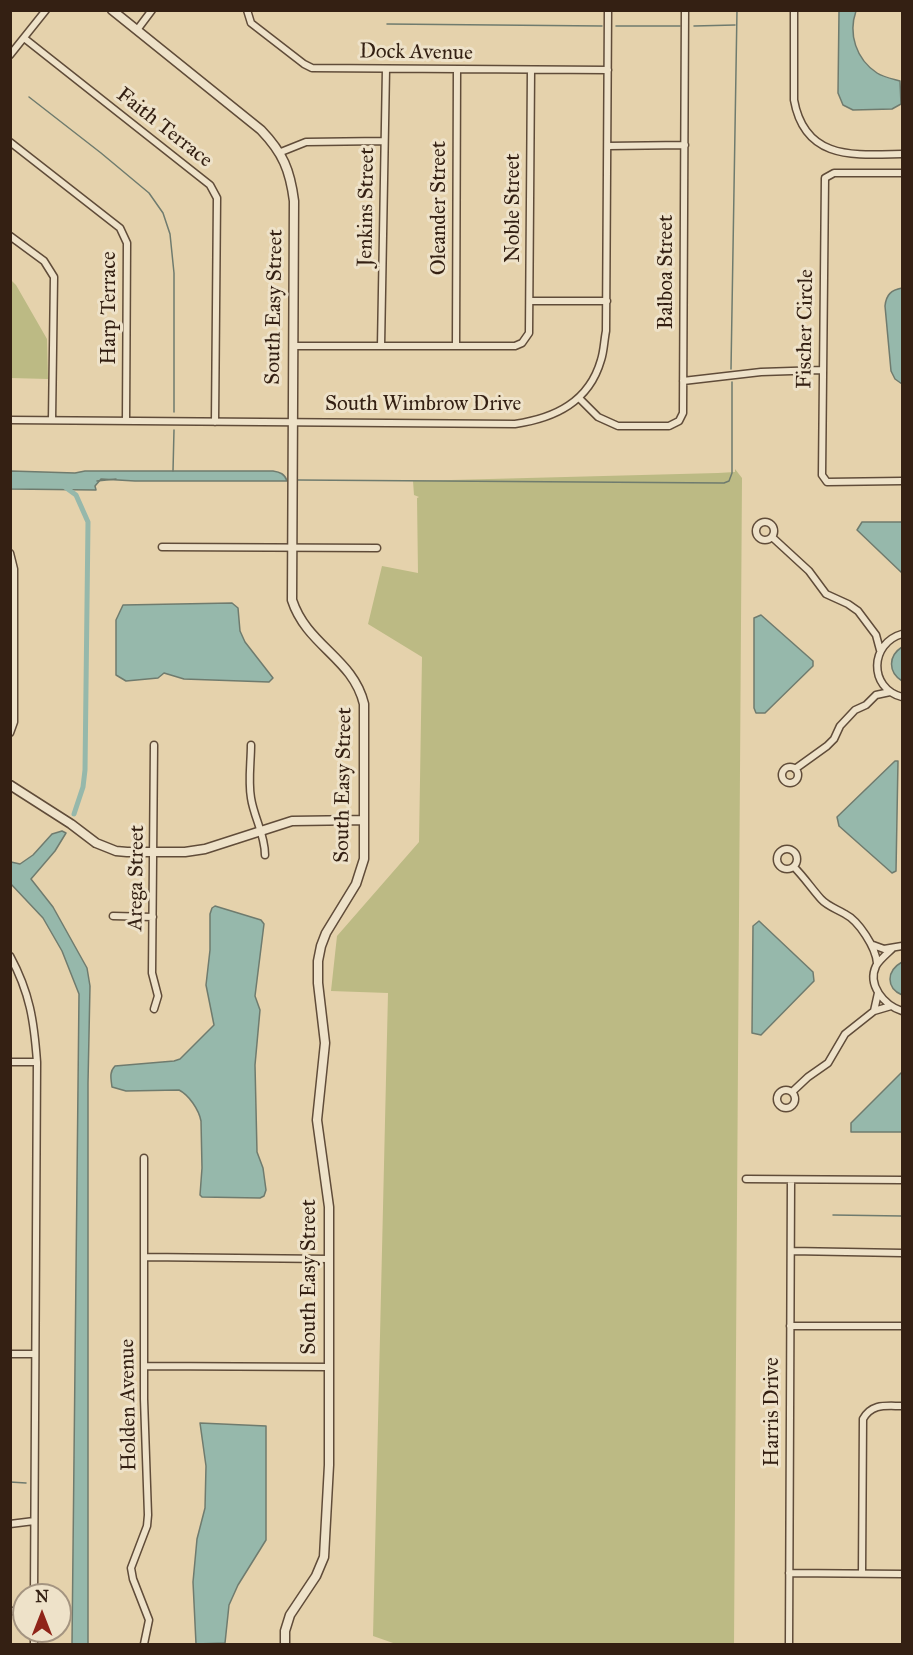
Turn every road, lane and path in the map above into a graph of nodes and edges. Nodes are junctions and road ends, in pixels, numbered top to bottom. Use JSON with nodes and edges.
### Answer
{"nodes":[{"id":1,"x":46,"y":10,"type":"edge"},
{"id":2,"x":111,"y":10,"type":"edge"},
{"id":3,"x":152,"y":10,"type":"edge"},
{"id":4,"x":247,"y":10,"type":"edge"},
{"id":5,"x":608,"y":10,"type":"edge"},
{"id":6,"x":685,"y":10,"type":"edge"},
{"id":7,"x":795,"y":10,"type":"edge"},
{"id":8,"x":137,"y":30,"type":"junction"},
{"id":9,"x":24,"y":38,"type":"junction"},
{"id":10,"x":10,"y":55,"type":"edge"},
{"id":11,"x":386,"y":69,"type":"junction"},
{"id":12,"x":457,"y":70,"type":"junction"},
{"id":13,"x":531,"y":70,"type":"junction"},
{"id":14,"x":608,"y":70,"type":"junction"},
{"id":15,"x":384,"y":141,"type":"junction"},
{"id":16,"x":10,"y":142,"type":"edge"},
{"id":17,"x":685,"y":145,"type":"junction"},
{"id":18,"x":608,"y":146,"type":"junction"},
{"id":19,"x":280,"y":152,"type":"junction"},
{"id":20,"x":903,"y":154,"type":"edge"},
{"id":21,"x":903,"y":173,"type":"edge"},
{"id":22,"x":10,"y":236,"type":"edge"},
{"id":23,"x":530,"y":301,"type":"junction"},
{"id":24,"x":607,"y":301,"type":"junction"},
{"id":25,"x":293,"y":346,"type":"junction"},
{"id":26,"x":381,"y":346,"type":"junction"},
{"id":27,"x":456,"y":346,"type":"junction"},
{"id":28,"x":822,"y":370,"type":"junction"},
{"id":29,"x":683,"y":381,"type":"junction"},
{"id":30,"x":579,"y":398,"type":"junction"},
{"id":31,"x":10,"y":420,"type":"edge"},
{"id":32,"x":52,"y":420,"type":"junction"},
{"id":33,"x":126,"y":421,"type":"junction"},
{"id":34,"x":215,"y":422,"type":"junction"},
{"id":35,"x":292,"y":422,"type":"junction"},
{"id":36,"x":903,"y":481,"type":"edge"},
{"id":37,"x":772,"y":537,"type":"dead end"},
{"id":38,"x":162,"y":547,"type":"dead end"},
{"id":39,"x":291,"y":547,"type":"junction"},
{"id":40,"x":377,"y":548,"type":"dead end"},
{"id":41,"x":10,"y":553,"type":"edge"},
{"id":42,"x":903,"y":633,"type":"edge"},
{"id":43,"x":876,"y":635,"type":"junction"},
{"id":44,"x":891,"y":638,"type":"junction"},
{"id":45,"x":880,"y":650,"type":"junction"},
{"id":46,"x":881,"y":682,"type":"junction"},
{"id":47,"x":890,"y":692,"type":"junction"},
{"id":48,"x":876,"y":695,"type":"junction"},
{"id":49,"x":903,"y":697,"type":"edge"},
{"id":50,"x":10,"y":733,"type":"edge"},
{"id":51,"x":154,"y":745,"type":"dead end"},
{"id":52,"x":251,"y":745,"type":"dead end"},
{"id":53,"x":795,"y":769,"type":"dead end"},
{"id":54,"x":10,"y":785,"type":"edge"},
{"id":55,"x":364,"y":820,"type":"junction"},
{"id":56,"x":261,"y":830,"type":"junction"},
{"id":57,"x":154,"y":853,"type":"junction"},
{"id":58,"x":265,"y":855,"type":"dead end"},
{"id":59,"x":794,"y":867,"type":"dead end"},
{"id":60,"x":113,"y":916,"type":"dead end"},
{"id":61,"x":153,"y":917,"type":"junction"},
{"id":62,"x":872,"y":945,"type":"junction"},
{"id":63,"x":903,"y":946,"type":"edge"},
{"id":64,"x":893,"y":948,"type":"junction"},
{"id":65,"x":10,"y":956,"type":"edge"},
{"id":66,"x":878,"y":963,"type":"junction"},
{"id":67,"x":878,"y":993,"type":"junction"},
{"id":68,"x":891,"y":1006,"type":"junction"},
{"id":69,"x":154,"y":1010,"type":"dead end"},
{"id":70,"x":874,"y":1011,"type":"junction"},
{"id":71,"x":903,"y":1011,"type":"edge"},
{"id":72,"x":10,"y":1062,"type":"edge"},
{"id":73,"x":37,"y":1062,"type":"junction"},
{"id":74,"x":792,"y":1092,"type":"dead end"},
{"id":75,"x":144,"y":1158,"type":"dead end"},
{"id":76,"x":746,"y":1179,"type":"dead end"},
{"id":77,"x":791,"y":1180,"type":"junction"},
{"id":78,"x":903,"y":1180,"type":"edge"},
{"id":79,"x":791,"y":1251,"type":"junction"},
{"id":80,"x":903,"y":1252,"type":"edge"},
{"id":81,"x":144,"y":1257,"type":"junction"},
{"id":82,"x":329,"y":1259,"type":"junction"},
{"id":83,"x":790,"y":1326,"type":"junction"},
{"id":84,"x":903,"y":1326,"type":"edge"},
{"id":85,"x":10,"y":1354,"type":"edge"},
{"id":86,"x":34,"y":1354,"type":"junction"},
{"id":87,"x":144,"y":1366,"type":"junction"},
{"id":88,"x":329,"y":1367,"type":"junction"},
{"id":89,"x":903,"y":1406,"type":"edge"},
{"id":90,"x":34,"y":1521,"type":"junction"},
{"id":91,"x":10,"y":1524,"type":"edge"},
{"id":92,"x":789,"y":1573,"type":"junction"},
{"id":93,"x":862,"y":1573,"type":"junction"},
{"id":94,"x":903,"y":1574,"type":"edge"},
{"id":95,"x":34,"y":1583,"type":"edge"},
{"id":96,"x":144,"y":1644,"type":"edge"},
{"id":97,"x":285,"y":1644,"type":"edge"},
{"id":98,"x":789,"y":1644,"type":"edge"}],
"edges":[{"from":1,"to":9,"type":"street"},
{"from":2,"to":8,"type":"street","name":"South Easy Street"},
{"from":3,"to":8,"type":"street"},
{"from":4,"to":11,"type":"street","name":"Dock Avenue"},
{"from":5,"to":14,"type":"street","name":"South Wimbrow Drive"},
{"from":6,"to":17,"type":"street","name":"Balboa Street"},
{"from":7,"to":20,"type":"street"},
{"from":8,"to":19,"type":"street","name":"South Easy Street"},
{"from":9,"to":10,"type":"street"},
{"from":9,"to":34,"type":"street","name":"Faith Terrace"},
{"from":11,"to":12,"type":"street","name":"Dock Avenue"},
{"from":11,"to":15,"type":"street","name":"Jenkins Street"},
{"from":12,"to":13,"type":"street","name":"Dock Avenue"},
{"from":12,"to":27,"type":"street","name":"Oleander Street"},
{"from":13,"to":14,"type":"street","name":"Dock Avenue"},
{"from":13,"to":23,"type":"street","name":"Noble Street"},
{"from":14,"to":18,"type":"street","name":"South Wimbrow Drive"},
{"from":15,"to":19,"type":"street"},
{"from":15,"to":26,"type":"street","name":"Jenkins Street"},
{"from":16,"to":33,"type":"street","name":"Harp Terrace"},
{"from":17,"to":18,"type":"street"},
{"from":17,"to":29,"type":"street","name":"Balboa Street"},
{"from":18,"to":24,"type":"street","name":"South Wimbrow Drive"},
{"from":19,"to":25,"type":"street","name":"South Easy Street"},
{"from":21,"to":28,"type":"street","name":"Fischer Circle"},
{"from":22,"to":32,"type":"street"},
{"from":23,"to":24,"type":"street"},
{"from":23,"to":27,"type":"street","name":"Noble Street"},
{"from":24,"to":30,"type":"street","name":"South Wimbrow Drive"},
{"from":25,"to":26,"type":"street"},
{"from":25,"to":35,"type":"street","name":"South Easy Street"},
{"from":26,"to":27,"type":"street"},
{"from":28,"to":29,"type":"street"},
{"from":28,"to":36,"type":"street","name":"Fischer Circle"},
{"from":29,"to":30,"type":"street","name":"Balboa Street"},
{"from":30,"to":35,"type":"street","name":"South Wimbrow Drive"},
{"from":31,"to":32,"type":"street","name":"South Wimbrow Drive"},
{"from":32,"to":33,"type":"street","name":"South Wimbrow Drive"},
{"from":33,"to":34,"type":"street","name":"South Wimbrow Drive"},
{"from":34,"to":35,"type":"street","name":"South Wimbrow Drive"},
{"from":35,"to":39,"type":"street","name":"South Easy Street"},
{"from":37,"to":43,"type":"street"},
{"from":38,"to":39,"type":"street"},
{"from":39,"to":40,"type":"street"},
{"from":39,"to":55,"type":"street","name":"South Easy Street"},
{"from":41,"to":50,"type":"street"},
{"from":42,"to":44,"type":"street"},
{"from":43,"to":44,"type":"street"},
{"from":43,"to":45,"type":"street"},
{"from":44,"to":45,"type":"street"},
{"from":45,"to":46,"type":"street"},
{"from":46,"to":47,"type":"street"},
{"from":46,"to":48,"type":"street"},
{"from":47,"to":48,"type":"street"},
{"from":47,"to":49,"type":"street"},
{"from":48,"to":53,"type":"street"},
{"from":51,"to":57,"type":"street","name":"Arega Street"},
{"from":52,"to":56,"type":"street"},
{"from":54,"to":57,"type":"street"},
{"from":55,"to":56,"type":"street"},
{"from":55,"to":82,"type":"street","name":"South Easy Street"},
{"from":56,"to":57,"type":"street"},
{"from":56,"to":58,"type":"street"},
{"from":57,"to":61,"type":"street","name":"Arega Street"},
{"from":59,"to":62,"type":"street"},
{"from":60,"to":61,"type":"street"},
{"from":61,"to":69,"type":"street","name":"Arega Street"},
{"from":62,"to":64,"type":"street"},
{"from":62,"to":66,"type":"street"},
{"from":63,"to":64,"type":"street"},
{"from":64,"to":66,"type":"street"},
{"from":65,"to":73,"type":"street"},
{"from":66,"to":67,"type":"street"},
{"from":67,"to":68,"type":"street"},
{"from":67,"to":70,"type":"street"},
{"from":68,"to":70,"type":"street"},
{"from":68,"to":71,"type":"street"},
{"from":70,"to":74,"type":"street"},
{"from":72,"to":73,"type":"street"},
{"from":73,"to":86,"type":"street"},
{"from":75,"to":81,"type":"street","name":"Holden Avenue"},
{"from":76,"to":77,"type":"street"},
{"from":77,"to":78,"type":"street"},
{"from":77,"to":79,"type":"street","name":"Harris Drive"},
{"from":79,"to":80,"type":"street"},
{"from":79,"to":83,"type":"street","name":"Harris Drive"},
{"from":81,"to":82,"type":"street"},
{"from":81,"to":87,"type":"street","name":"Holden Avenue"},
{"from":82,"to":88,"type":"street","name":"South Easy Street"},
{"from":83,"to":84,"type":"street"},
{"from":83,"to":92,"type":"street","name":"Harris Drive"},
{"from":85,"to":86,"type":"street"},
{"from":86,"to":90,"type":"street"},
{"from":87,"to":88,"type":"street"},
{"from":87,"to":96,"type":"street","name":"Holden Avenue"},
{"from":88,"to":97,"type":"street","name":"South Easy Street"},
{"from":89,"to":93,"type":"street"},
{"from":90,"to":91,"type":"street"},
{"from":90,"to":95,"type":"street"},
{"from":92,"to":93,"type":"street"},
{"from":92,"to":98,"type":"street","name":"Harris Drive"},
{"from":93,"to":94,"type":"street"}]}
